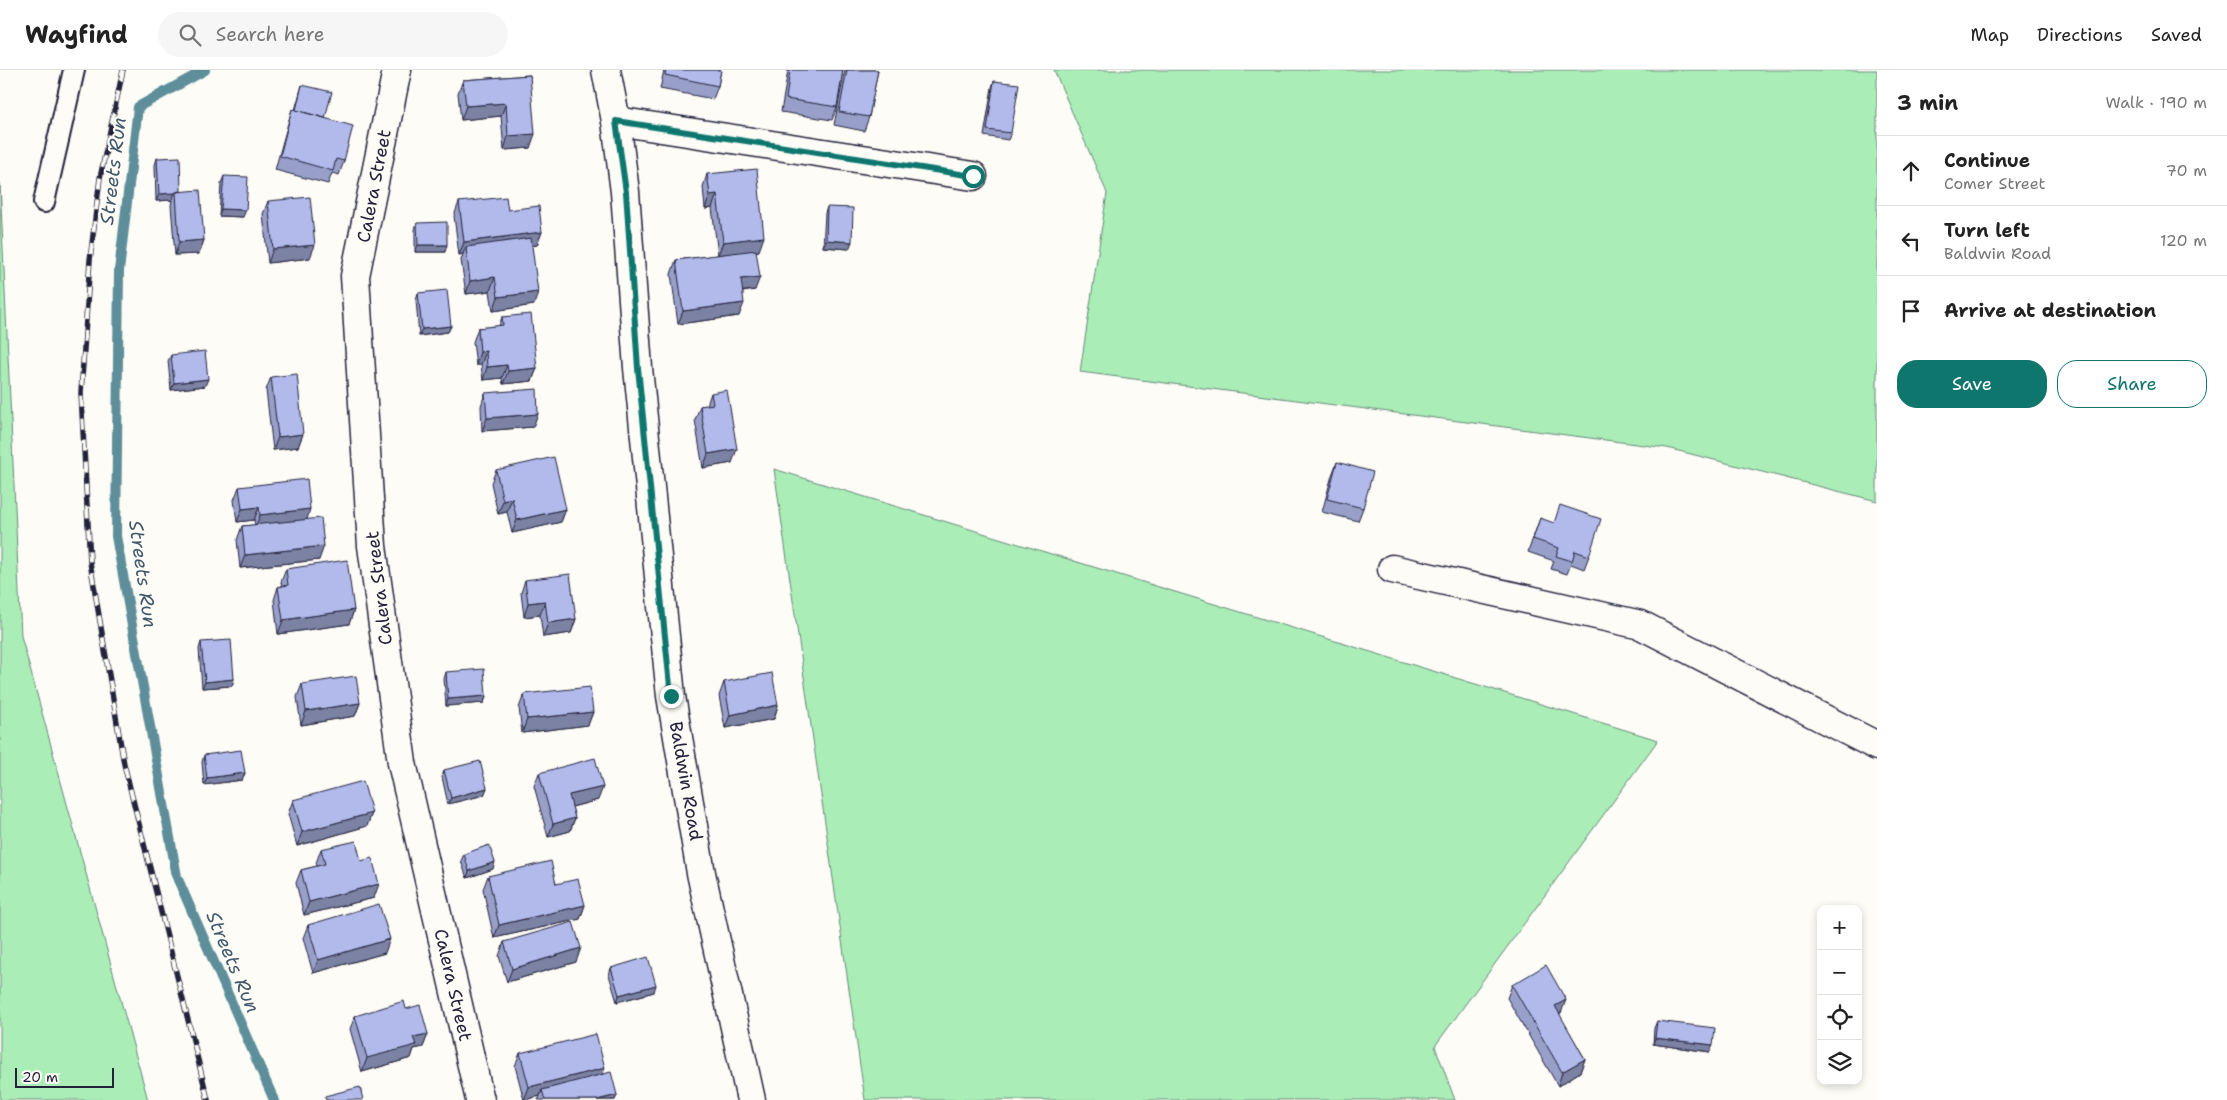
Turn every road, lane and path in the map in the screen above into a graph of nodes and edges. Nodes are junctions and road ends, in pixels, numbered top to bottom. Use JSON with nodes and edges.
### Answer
{"nodes":[{"id":1,"x":74,"y":70,"type":"edge"},
{"id":2,"x":397,"y":70,"type":"edge"},
{"id":3,"x":606,"y":70,"type":"edge"},
{"id":4,"x":616,"y":121,"type":"junction"},
{"id":5,"x":973,"y":176,"type":"dead end"},
{"id":6,"x":44,"y":202,"type":"dead end"},
{"id":7,"x":1392,"y":569,"type":"dead end"},
{"id":8,"x":1877,"y":746,"type":"edge"},
{"id":9,"x":480,"y":1100,"type":"edge"},
{"id":10,"x":751,"y":1100,"type":"edge"}],
"edges":[{"from":1,"to":6,"type":"lane"},
{"from":2,"to":9,"type":"street","name":"Calera Street"},
{"from":3,"to":4,"type":"street","name":"Baldwin Road"},
{"from":4,"to":5,"type":"street"},
{"from":4,"to":10,"type":"street","name":"Baldwin Road"},
{"from":7,"to":8,"type":"street"}]}
